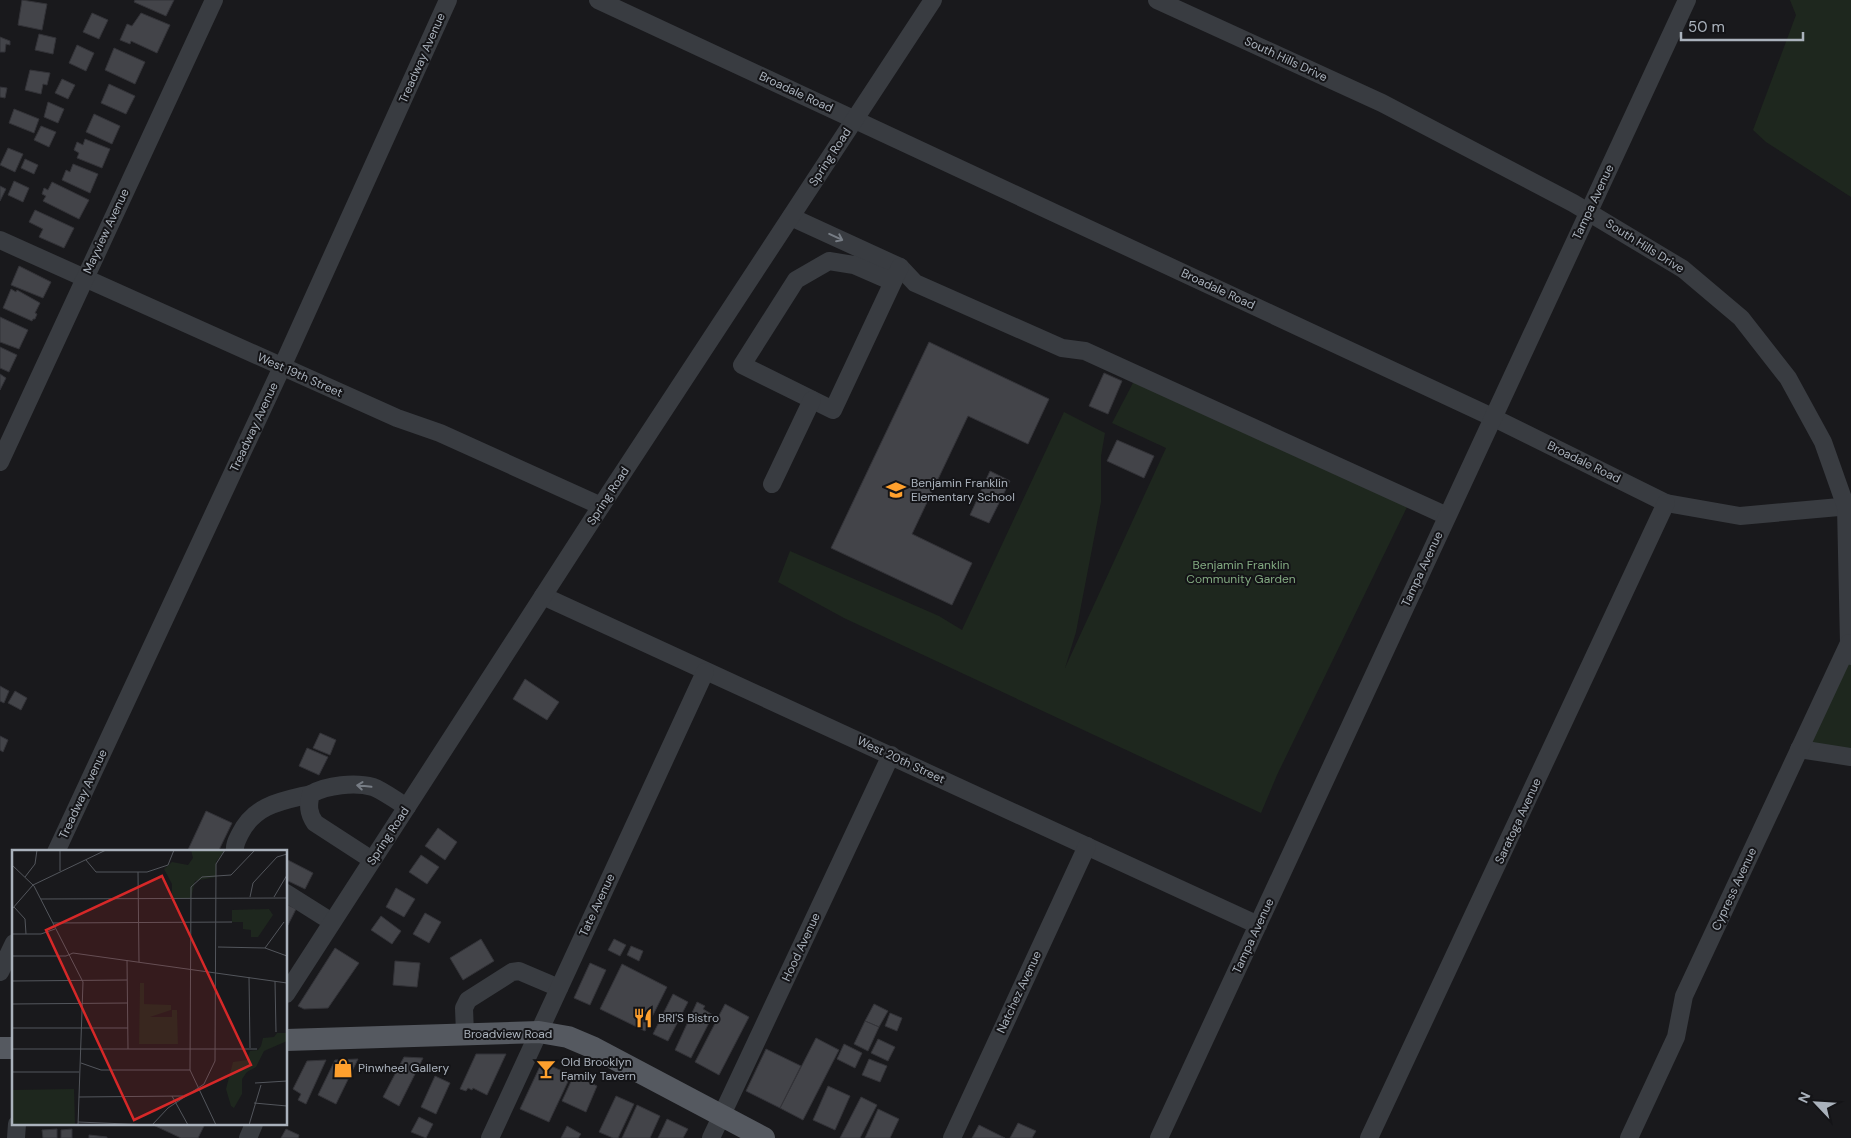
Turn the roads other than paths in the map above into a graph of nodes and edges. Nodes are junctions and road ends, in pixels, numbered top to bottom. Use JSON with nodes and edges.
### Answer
{"nodes":[{"id":1,"x":214,"y":0,"type":"edge"},
{"id":2,"x":448,"y":0,"type":"edge"},
{"id":3,"x":598,"y":0,"type":"edge"},
{"id":4,"x":933,"y":0,"type":"edge"},
{"id":5,"x":1157,"y":0,"type":"edge"},
{"id":6,"x":1687,"y":0,"type":"edge"},
{"id":7,"x":855,"y":120,"type":"junction"},
{"id":8,"x":1588,"y":212,"type":"junction"},
{"id":9,"x":791,"y":217,"type":"junction"},
{"id":10,"x":0,"y":240,"type":"edge"},
{"id":11,"x":897,"y":274,"type":"junction"},
{"id":12,"x":84,"y":279,"type":"junction"},
{"id":13,"x":282,"y":366,"type":"junction"},
{"id":14,"x":812,"y":400,"type":"junction"},
{"id":15,"x":1492,"y":417,"type":"junction"},
{"id":16,"x":0,"y":462,"type":"edge"},
{"id":17,"x":772,"y":484,"type":"dead end"},
{"id":18,"x":1666,"y":503,"type":"junction"},
{"id":19,"x":601,"y":506,"type":"junction"},
{"id":20,"x":1848,"y":506,"type":"edge"},
{"id":21,"x":1446,"y":516,"type":"junction"},
{"id":22,"x":543,"y":596,"type":"junction"},
{"id":23,"x":1850,"y":650,"type":"edge"},
{"id":24,"x":705,"y":672,"type":"junction"},
{"id":25,"x":1799,"y":749,"type":"junction"},
{"id":26,"x":891,"y":755,"type":"junction"},
{"id":27,"x":1851,"y":757,"type":"edge"},
{"id":28,"x":311,"y":794,"type":"junction"},
{"id":29,"x":407,"y":807,"type":"junction"},
{"id":30,"x":1087,"y":846,"type":"junction"},
{"id":31,"x":57,"y":850,"type":"edge"},
{"id":32,"x":235,"y":850,"type":"edge"},
{"id":33,"x":372,"y":860,"type":"junction"},
{"id":34,"x":288,"y":893,"type":"edge"},
{"id":35,"x":332,"y":922,"type":"junction"},
{"id":36,"x":1258,"y":925,"type":"junction"},
{"id":37,"x":12,"y":947,"type":"edge"},
{"id":38,"x":0,"y":972,"type":"edge"},
{"id":39,"x":291,"y":976,"type":"edge"},
{"id":40,"x":559,"y":988,"type":"junction"},
{"id":41,"x":538,"y":1032,"type":"junction"},
{"id":42,"x":465,"y":1034,"type":"junction"},
{"id":43,"x":288,"y":1040,"type":"edge"},
{"id":44,"x":721,"y":1116,"type":"junction"},
{"id":45,"x":253,"y":1126,"type":"edge"},
{"id":46,"x":248,"y":1138,"type":"edge"},
{"id":47,"x":490,"y":1138,"type":"edge"},
{"id":48,"x":711,"y":1138,"type":"edge"},
{"id":49,"x":764,"y":1138,"type":"edge"},
{"id":50,"x":952,"y":1138,"type":"edge"},
{"id":51,"x":1159,"y":1138,"type":"edge"},
{"id":52,"x":1369,"y":1138,"type":"edge"},
{"id":53,"x":1630,"y":1138,"type":"edge"}],
"edges":[{"from":1,"to":12,"type":"street","name":"Mayview Avenue"},
{"from":2,"to":13,"type":"street","name":"Treadway Avenue"},
{"from":3,"to":7,"type":"street","name":"Broadale Road"},
{"from":4,"to":7,"type":"street","name":"Spring Road"},
{"from":5,"to":8,"type":"street","name":"South Hills Drive"},
{"from":6,"to":8,"type":"street","name":"Tampa Avenue"},
{"from":7,"to":9,"type":"street","name":"Spring Road"},
{"from":7,"to":15,"type":"street","name":"Broadale Road"},
{"from":8,"to":15,"type":"street","name":"Tampa Avenue"},
{"from":8,"to":20,"type":"street","name":"South Hills Drive"},
{"from":9,"to":11,"type":"street","one_way":true},
{"from":9,"to":19,"type":"street","name":"Spring Road"},
{"from":10,"to":12,"type":"street","name":"West 19th Street"},
{"from":11,"to":14,"type":"street"},
{"from":11,"to":14,"type":"street"},
{"from":11,"to":21,"type":"street"},
{"from":12,"to":13,"type":"street","name":"West 19th Street"},
{"from":12,"to":16,"type":"street","name":"Mayview Avenue"},
{"from":13,"to":19,"type":"street","name":"West 19th Street"},
{"from":13,"to":31,"type":"street","name":"Treadway Avenue"},
{"from":14,"to":17,"type":"street"},
{"from":15,"to":18,"type":"street","name":"Broadale Road"},
{"from":15,"to":21,"type":"street","name":"Tampa Avenue"},
{"from":18,"to":20,"type":"street","name":"Broadale Road"},
{"from":18,"to":52,"type":"street","name":"Saratoga Avenue"},
{"from":19,"to":22,"type":"street","name":"Spring Road"},
{"from":20,"to":23,"type":"street","name":"South Hills Drive"},
{"from":21,"to":36,"type":"street","name":"Tampa Avenue"},
{"from":22,"to":24,"type":"street","name":"West 20th Street"},
{"from":22,"to":29,"type":"street","name":"Spring Road"},
{"from":23,"to":25,"type":"street","name":"Cypress Avenue"},
{"from":24,"to":26,"type":"street","name":"West 20th Street"},
{"from":24,"to":40,"type":"street","name":"Tate Avenue"},
{"from":25,"to":27,"type":"street"},
{"from":25,"to":53,"type":"street","name":"Cypress Avenue"},
{"from":26,"to":30,"type":"street","name":"West 20th Street"},
{"from":26,"to":44,"type":"street","name":"Hood Avenue"},
{"from":29,"to":28,"type":"street","one_way":true},
{"from":28,"to":32,"type":"street"},
{"from":28,"to":33,"type":"street"},
{"from":29,"to":33,"type":"street","name":"Spring Road"},
{"from":30,"to":36,"type":"street","name":"West 20th Street"},
{"from":30,"to":50,"type":"street","name":"Natchez Avenue"},
{"from":33,"to":35,"type":"street","name":"Spring Road"},
{"from":34,"to":35,"type":"street"},
{"from":35,"to":39,"type":"street","name":"Spring Road"},
{"from":36,"to":51,"type":"street","name":"Tampa Avenue"},
{"from":37,"to":38,"type":"street"},
{"from":40,"to":41,"type":"street","name":"Tate Avenue"},
{"from":40,"to":42,"type":"street"},
{"from":41,"to":42,"type":"main road","name":"Broadview Road"},
{"from":41,"to":44,"type":"main road","name":"Broadview Road"},
{"from":41,"to":47,"type":"street","name":"Tate Avenue"},
{"from":42,"to":43,"type":"main road","name":"Broadview Road"},
{"from":44,"to":48,"type":"street","name":"Hood Avenue"},
{"from":44,"to":49,"type":"main road","name":"Broadview Road"},
{"from":45,"to":46,"type":"street"}]}
